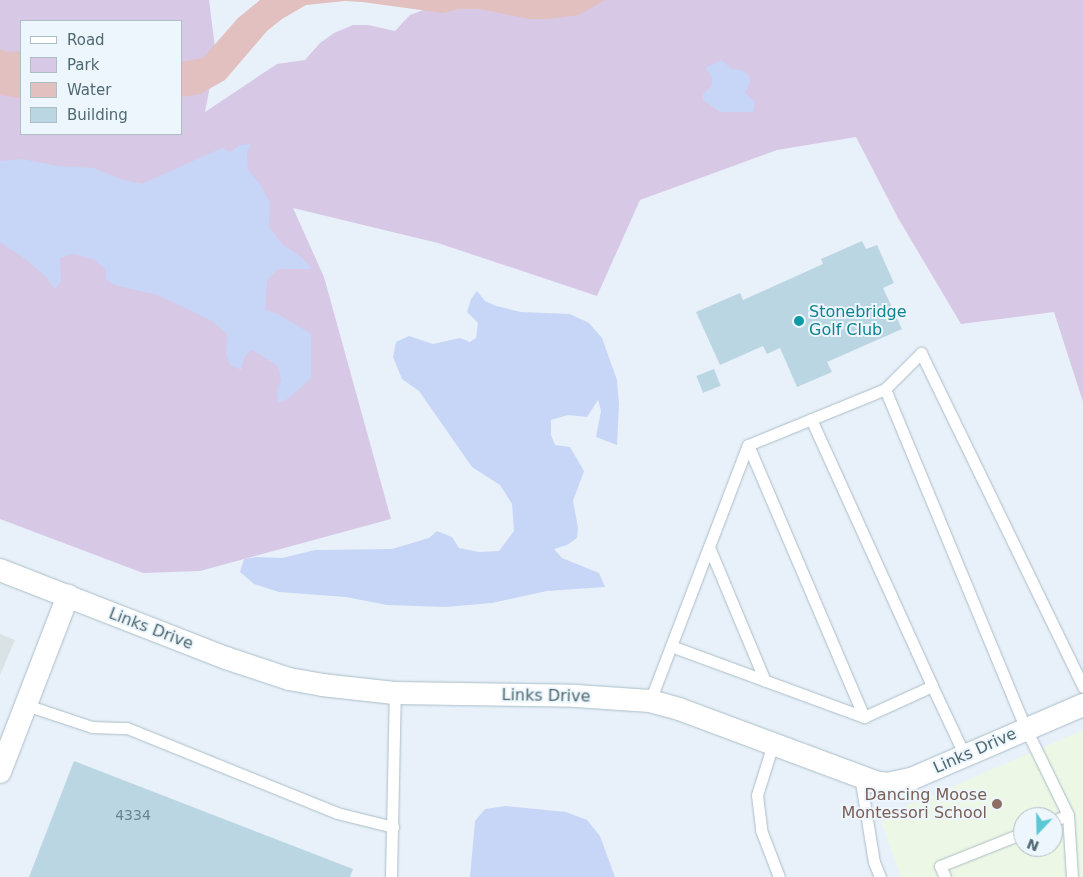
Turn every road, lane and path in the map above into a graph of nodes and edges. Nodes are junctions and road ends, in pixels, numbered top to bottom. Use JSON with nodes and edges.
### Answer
{"nodes":[{"id":1,"x":884,"y":389,"type":"junction"},
{"id":2,"x":811,"y":419,"type":"junction"},
{"id":3,"x":748,"y":445,"type":"junction"},
{"id":4,"x":709,"y":548,"type":"junction"},
{"id":5,"x":0,"y":570,"type":"edge"},
{"id":6,"x":68,"y":596,"type":"junction"},
{"id":7,"x":671,"y":646,"type":"junction"},
{"id":8,"x":765,"y":681,"type":"junction"},
{"id":9,"x":932,"y":686,"type":"junction"},
{"id":10,"x":1083,"y":686,"type":"edge"},
{"id":11,"x":395,"y":693,"type":"junction"},
{"id":12,"x":650,"y":700,"type":"junction"},
{"id":13,"x":26,"y":705,"type":"junction"},
{"id":14,"x":1083,"y":705,"type":"edge"},
{"id":15,"x":864,"y":717,"type":"junction"},
{"id":16,"x":1026,"y":729,"type":"junction"},
{"id":17,"x":773,"y":744,"type":"junction"},
{"id":18,"x":965,"y":756,"type":"junction"},
{"id":19,"x":0,"y":772,"type":"edge"},
{"id":20,"x":860,"y":776,"type":"junction"},
{"id":21,"x":1068,"y":815,"type":"junction"},
{"id":22,"x":1063,"y":817,"type":"edge"},
{"id":23,"x":393,"y":827,"type":"junction"},
{"id":24,"x":1013,"y":837,"type":"edge"},
{"id":25,"x":391,"y":877,"type":"edge"},
{"id":26,"x":779,"y":877,"type":"edge"},
{"id":27,"x":880,"y":877,"type":"edge"},
{"id":28,"x":945,"y":877,"type":"edge"},
{"id":29,"x":1072,"y":877,"type":"edge"}],
"edges":[{"from":1,"to":2,"type":"lane"},
{"from":1,"to":10,"type":"lane"},
{"from":1,"to":16,"type":"lane"},
{"from":2,"to":3,"type":"lane"},
{"from":2,"to":9,"type":"lane"},
{"from":3,"to":4,"type":"lane"},
{"from":3,"to":15,"type":"lane"},
{"from":4,"to":7,"type":"lane"},
{"from":4,"to":8,"type":"lane"},
{"from":5,"to":6,"type":"street","name":"Links Drive"},
{"from":6,"to":11,"type":"street","name":"Links Drive"},
{"from":6,"to":13,"type":"street"},
{"from":7,"to":8,"type":"lane"},
{"from":7,"to":12,"type":"lane"},
{"from":8,"to":15,"type":"lane"},
{"from":9,"to":15,"type":"lane"},
{"from":9,"to":18,"type":"lane"},
{"from":11,"to":12,"type":"street","name":"Links Drive"},
{"from":11,"to":23,"type":"lane"},
{"from":12,"to":17,"type":"street","name":"Links Drive"},
{"from":13,"to":19,"type":"street"},
{"from":13,"to":23,"type":"lane"},
{"from":14,"to":16,"type":"street","name":"Links Drive"},
{"from":16,"to":18,"type":"street","name":"Links Drive"},
{"from":16,"to":21,"type":"lane"},
{"from":17,"to":20,"type":"street","name":"Links Drive"},
{"from":17,"to":26,"type":"lane"},
{"from":18,"to":20,"type":"street","name":"Links Drive"},
{"from":20,"to":27,"type":"lane"},
{"from":21,"to":22,"type":"lane"},
{"from":21,"to":29,"type":"lane"},
{"from":23,"to":25,"type":"lane"},
{"from":24,"to":28,"type":"lane"}]}
